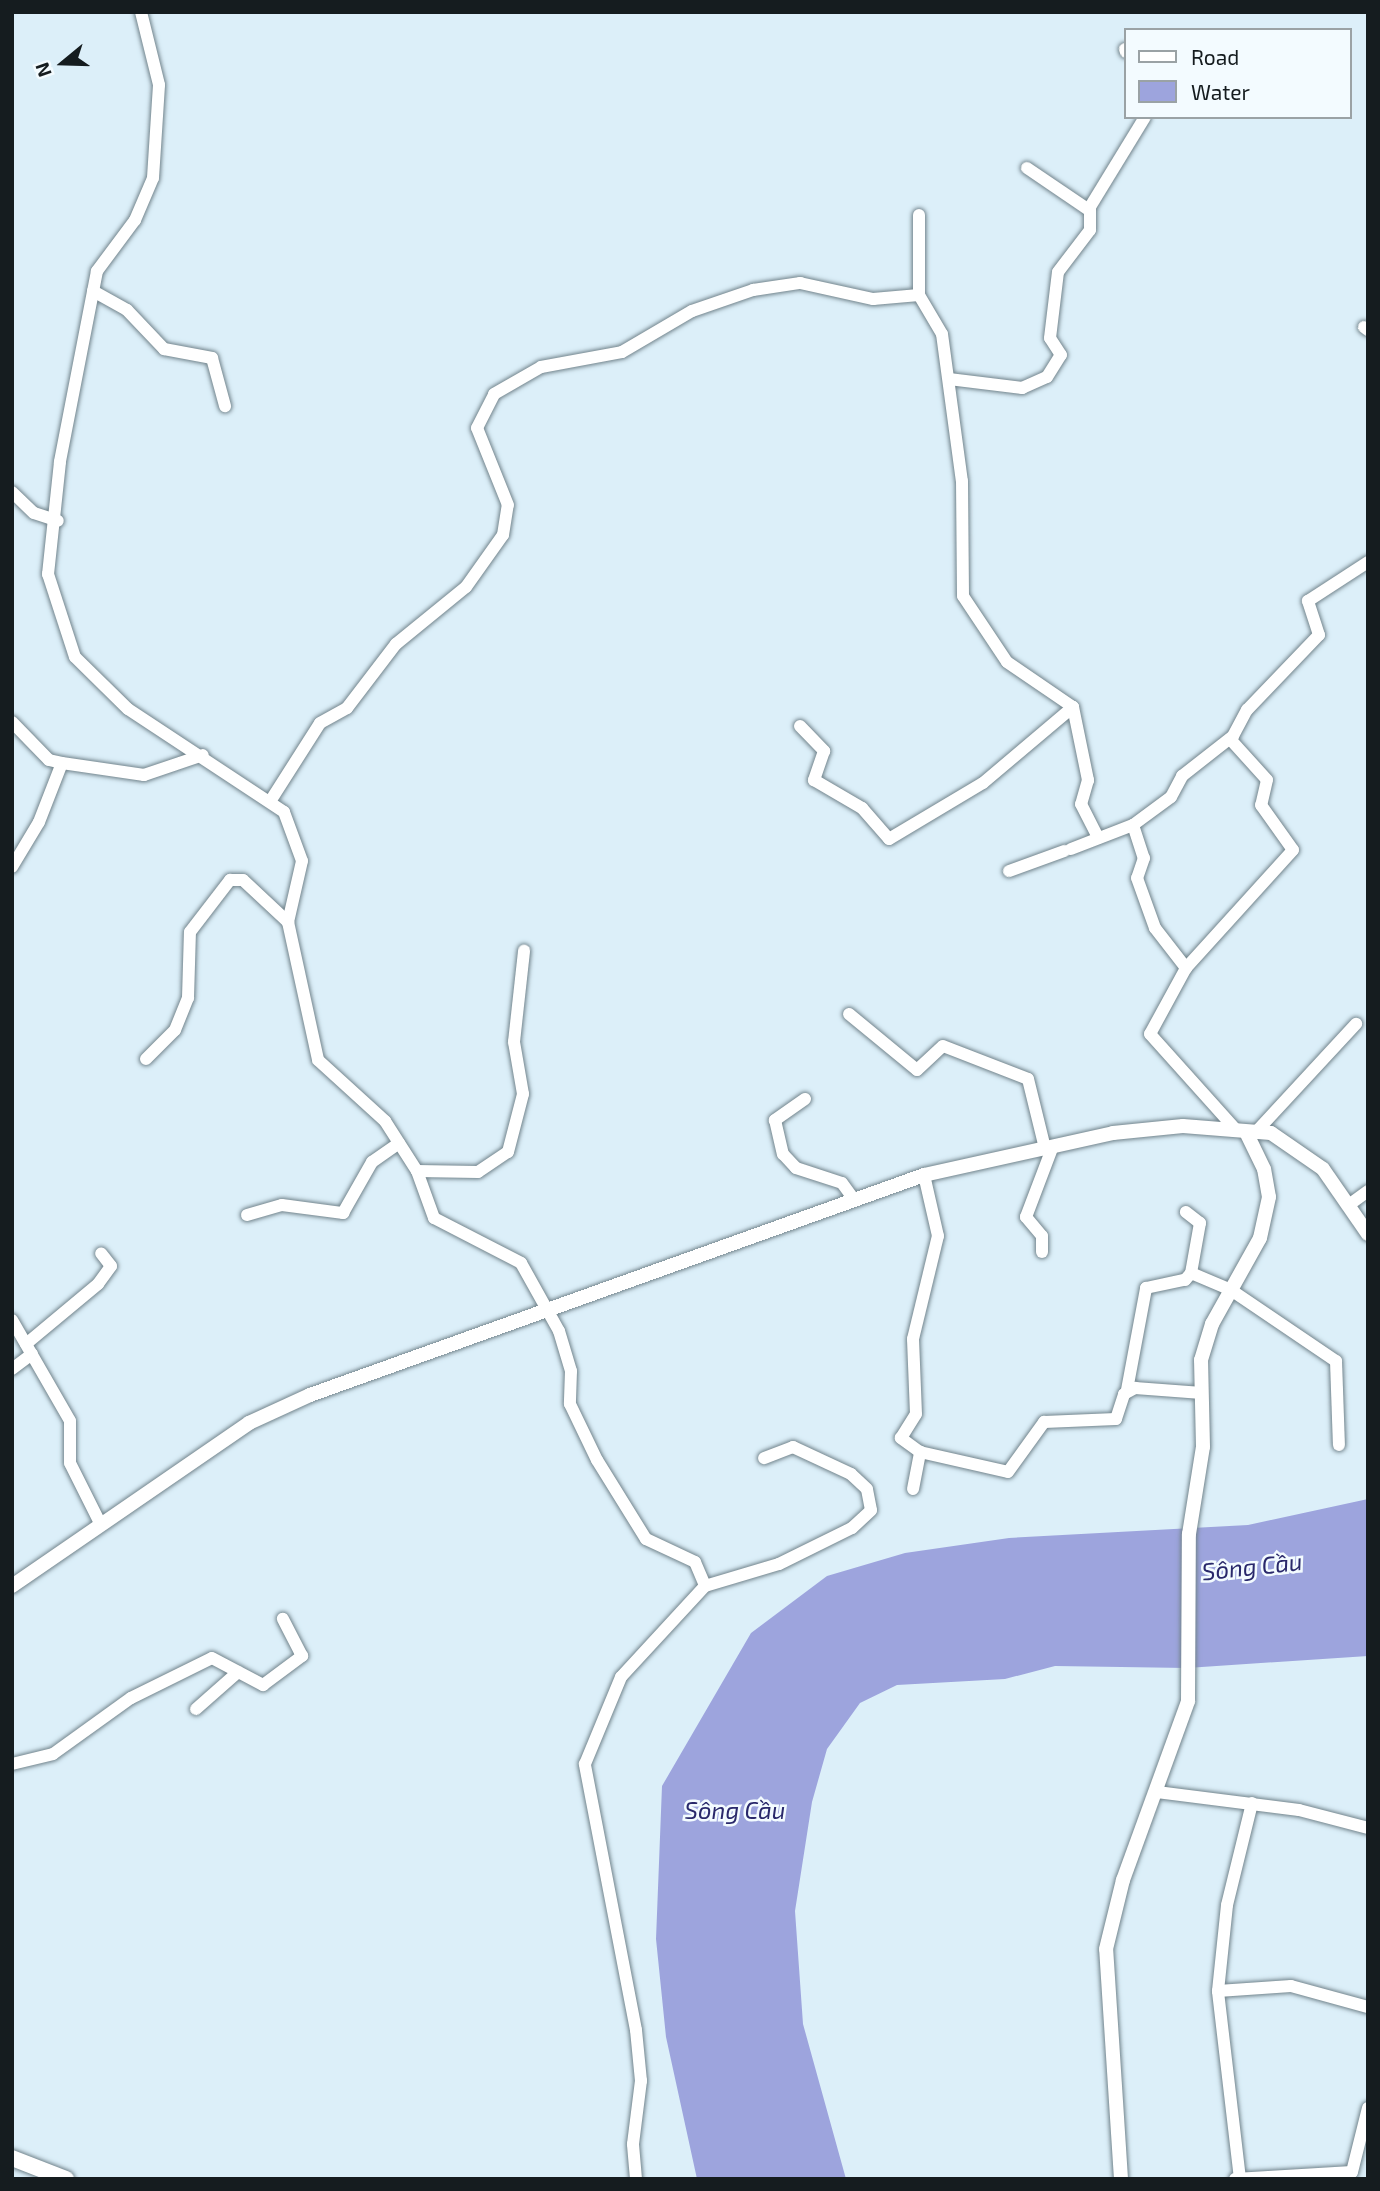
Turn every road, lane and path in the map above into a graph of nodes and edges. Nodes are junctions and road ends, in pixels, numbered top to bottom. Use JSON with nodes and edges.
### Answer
{"nodes":[{"id":1,"x":141,"y":12,"type":"edge"},
{"id":2,"x":1145,"y":119,"type":"edge"},
{"id":3,"x":1027,"y":168,"type":"dead end"},
{"id":4,"x":1089,"y":210,"type":"junction"},
{"id":5,"x":919,"y":215,"type":"dead end"},
{"id":6,"x":93,"y":291,"type":"junction"},
{"id":7,"x":919,"y":295,"type":"junction"},
{"id":8,"x":949,"y":379,"type":"junction"},
{"id":9,"x":225,"y":406,"type":"dead end"},
{"id":10,"x":12,"y":492,"type":"edge"},
{"id":11,"x":58,"y":521,"type":"junction"},
{"id":12,"x":1368,"y":562,"type":"edge"},
{"id":13,"x":1073,"y":707,"type":"junction"},
{"id":14,"x":12,"y":722,"type":"edge"},
{"id":15,"x":800,"y":726,"type":"dead end"},
{"id":16,"x":1230,"y":739,"type":"junction"},
{"id":17,"x":203,"y":755,"type":"junction"},
{"id":18,"x":62,"y":763,"type":"junction"},
{"id":19,"x":271,"y":800,"type":"junction"},
{"id":20,"x":1133,"y":825,"type":"junction"},
{"id":21,"x":1098,"y":838,"type":"junction"},
{"id":22,"x":12,"y":867,"type":"edge"},
{"id":23,"x":1009,"y":871,"type":"dead end"},
{"id":24,"x":288,"y":922,"type":"junction"},
{"id":25,"x":524,"y":951,"type":"dead end"},
{"id":26,"x":1186,"y":968,"type":"junction"},
{"id":27,"x":849,"y":1014,"type":"dead end"},
{"id":28,"x":1356,"y":1024,"type":"dead end"},
{"id":29,"x":146,"y":1059,"type":"dead end"},
{"id":30,"x":805,"y":1098,"type":"dead end"},
{"id":31,"x":1246,"y":1132,"type":"junction"},
{"id":32,"x":399,"y":1143,"type":"junction"},
{"id":33,"x":1049,"y":1147,"type":"junction"},
{"id":34,"x":417,"y":1171,"type":"junction"},
{"id":35,"x":924,"y":1175,"type":"junction"},
{"id":36,"x":1368,"y":1191,"type":"edge"},
{"id":37,"x":852,"y":1197,"type":"junction"},
{"id":38,"x":1350,"y":1204,"type":"junction"},
{"id":39,"x":1186,"y":1212,"type":"dead end"},
{"id":40,"x":247,"y":1215,"type":"dead end"},
{"id":41,"x":1368,"y":1234,"type":"edge"},
{"id":42,"x":1042,"y":1252,"type":"dead end"},
{"id":43,"x":101,"y":1253,"type":"dead end"},
{"id":44,"x":1191,"y":1273,"type":"junction"},
{"id":45,"x":1231,"y":1290,"type":"junction"},
{"id":46,"x":546,"y":1307,"type":"junction"},
{"id":47,"x":12,"y":1320,"type":"edge"},
{"id":48,"x":29,"y":1349,"type":"junction"},
{"id":49,"x":12,"y":1369,"type":"edge"},
{"id":50,"x":1127,"y":1390,"type":"junction"},
{"id":51,"x":1202,"y":1393,"type":"junction"},
{"id":52,"x":1339,"y":1445,"type":"dead end"},
{"id":53,"x":920,"y":1452,"type":"junction"},
{"id":54,"x":764,"y":1458,"type":"dead end"},
{"id":55,"x":913,"y":1489,"type":"dead end"},
{"id":56,"x":101,"y":1525,"type":"junction"},
{"id":57,"x":12,"y":1586,"type":"edge"},
{"id":58,"x":705,"y":1586,"type":"junction"},
{"id":59,"x":283,"y":1619,"type":"dead end"},
{"id":60,"x":238,"y":1672,"type":"junction"},
{"id":61,"x":196,"y":1709,"type":"dead end"},
{"id":62,"x":12,"y":1765,"type":"edge"},
{"id":63,"x":1157,"y":1792,"type":"junction"},
{"id":64,"x":1252,"y":1804,"type":"junction"},
{"id":65,"x":1368,"y":1828,"type":"edge"},
{"id":66,"x":1218,"y":1991,"type":"junction"},
{"id":67,"x":1368,"y":2007,"type":"edge"},
{"id":68,"x":1368,"y":2108,"type":"edge"},
{"id":69,"x":12,"y":2158,"type":"edge"},
{"id":70,"x":66,"y":2179,"type":"edge"},
{"id":71,"x":636,"y":2179,"type":"edge"},
{"id":72,"x":1121,"y":2179,"type":"edge"},
{"id":73,"x":1238,"y":2179,"type":"edge"}],
"edges":[{"from":1,"to":6,"type":"street"},
{"from":2,"to":4,"type":"street"},
{"from":3,"to":4,"type":"street"},
{"from":4,"to":8,"type":"street"},
{"from":5,"to":7,"type":"street"},
{"from":6,"to":9,"type":"street"},
{"from":6,"to":11,"type":"street"},
{"from":7,"to":8,"type":"street"},
{"from":7,"to":19,"type":"street"},
{"from":8,"to":13,"type":"street"},
{"from":10,"to":11,"type":"street"},
{"from":11,"to":17,"type":"street"},
{"from":12,"to":16,"type":"street"},
{"from":13,"to":15,"type":"street"},
{"from":13,"to":21,"type":"street"},
{"from":14,"to":18,"type":"street"},
{"from":16,"to":20,"type":"street"},
{"from":16,"to":26,"type":"street"},
{"from":17,"to":18,"type":"street"},
{"from":17,"to":19,"type":"street"},
{"from":18,"to":22,"type":"street"},
{"from":19,"to":24,"type":"street"},
{"from":20,"to":21,"type":"street"},
{"from":20,"to":26,"type":"street"},
{"from":21,"to":23,"type":"street"},
{"from":24,"to":29,"type":"street"},
{"from":24,"to":32,"type":"street"},
{"from":25,"to":34,"type":"street"},
{"from":26,"to":31,"type":"street"},
{"from":27,"to":33,"type":"street"},
{"from":28,"to":31,"type":"street"},
{"from":30,"to":37,"type":"street"},
{"from":31,"to":33,"type":"street"},
{"from":31,"to":38,"type":"street"},
{"from":31,"to":45,"type":"street"},
{"from":32,"to":34,"type":"street"},
{"from":32,"to":40,"type":"street"},
{"from":33,"to":35,"type":"street"},
{"from":33,"to":42,"type":"street"},
{"from":34,"to":46,"type":"street"},
{"from":35,"to":37,"type":"street"},
{"from":35,"to":53,"type":"street"},
{"from":36,"to":38,"type":"street"},
{"from":37,"to":46,"type":"street"},
{"from":38,"to":41,"type":"street"},
{"from":39,"to":44,"type":"street"},
{"from":43,"to":48,"type":"street"},
{"from":44,"to":45,"type":"street"},
{"from":44,"to":50,"type":"street"},
{"from":45,"to":51,"type":"street"},
{"from":45,"to":52,"type":"street"},
{"from":46,"to":56,"type":"street"},
{"from":46,"to":58,"type":"street"},
{"from":47,"to":48,"type":"street"},
{"from":48,"to":49,"type":"street"},
{"from":48,"to":56,"type":"street"},
{"from":50,"to":51,"type":"street"},
{"from":50,"to":53,"type":"street"},
{"from":51,"to":63,"type":"street"},
{"from":53,"to":55,"type":"street"},
{"from":54,"to":58,"type":"street"},
{"from":56,"to":57,"type":"street"},
{"from":58,"to":71,"type":"street"},
{"from":59,"to":60,"type":"street"},
{"from":60,"to":61,"type":"street"},
{"from":60,"to":62,"type":"street"},
{"from":63,"to":64,"type":"street"},
{"from":63,"to":72,"type":"street"},
{"from":64,"to":65,"type":"street"},
{"from":64,"to":66,"type":"street"},
{"from":66,"to":67,"type":"street"},
{"from":66,"to":73,"type":"street"},
{"from":68,"to":73,"type":"street"},
{"from":69,"to":70,"type":"main road"}]}
